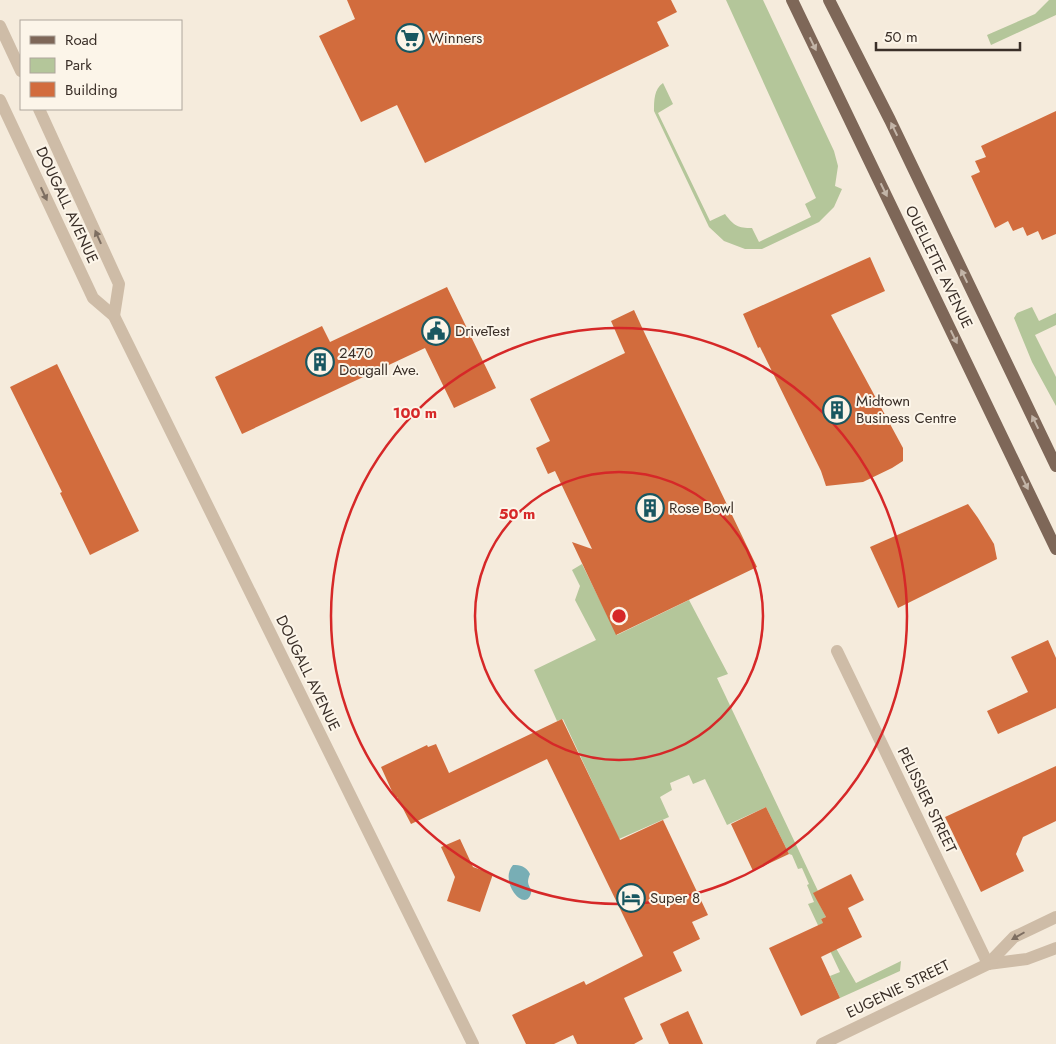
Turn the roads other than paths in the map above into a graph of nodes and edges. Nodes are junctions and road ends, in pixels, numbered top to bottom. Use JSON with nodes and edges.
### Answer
{"nodes":[{"id":1,"x":792,"y":0,"type":"edge"},
{"id":2,"x":829,"y":0,"type":"edge"},
{"id":3,"x":0,"y":26,"type":"edge"},
{"id":4,"x":20,"y":70,"type":"edge"},
{"id":5,"x":0,"y":100,"type":"edge"},
{"id":6,"x":39,"y":110,"type":"edge"},
{"id":7,"x":114,"y":316,"type":"junction"},
{"id":8,"x":1056,"y":466,"type":"edge"},
{"id":9,"x":1056,"y":549,"type":"edge"},
{"id":10,"x":837,"y":651,"type":"dead end"},
{"id":11,"x":1056,"y":918,"type":"edge"},
{"id":12,"x":1056,"y":948,"type":"edge"},
{"id":13,"x":988,"y":964,"type":"junction"},
{"id":14,"x":473,"y":1044,"type":"edge"},
{"id":15,"x":822,"y":1044,"type":"edge"}],
"edges":[{"from":1,"to":9,"type":"main road","name":"OUELLETTE AVENUE","one_way":true},
{"from":8,"to":2,"type":"main road","name":"OUELLETTE AVENUE","one_way":true},
{"from":3,"to":4,"type":"street"},
{"from":5,"to":7,"type":"street","name":"DOUGALL AVENUE","one_way":true},
{"from":7,"to":6,"type":"street","name":"DOUGALL AVENUE","one_way":true},
{"from":7,"to":14,"type":"street","name":"DOUGALL AVENUE"},
{"from":10,"to":13,"type":"street","name":"PELISSIER STREET"},
{"from":11,"to":13,"type":"street","name":"EUGENIE STREET","one_way":true},
{"from":12,"to":13,"type":"street","name":"EUGENIE STREET"},
{"from":13,"to":15,"type":"street","name":"EUGENIE STREET"}]}
